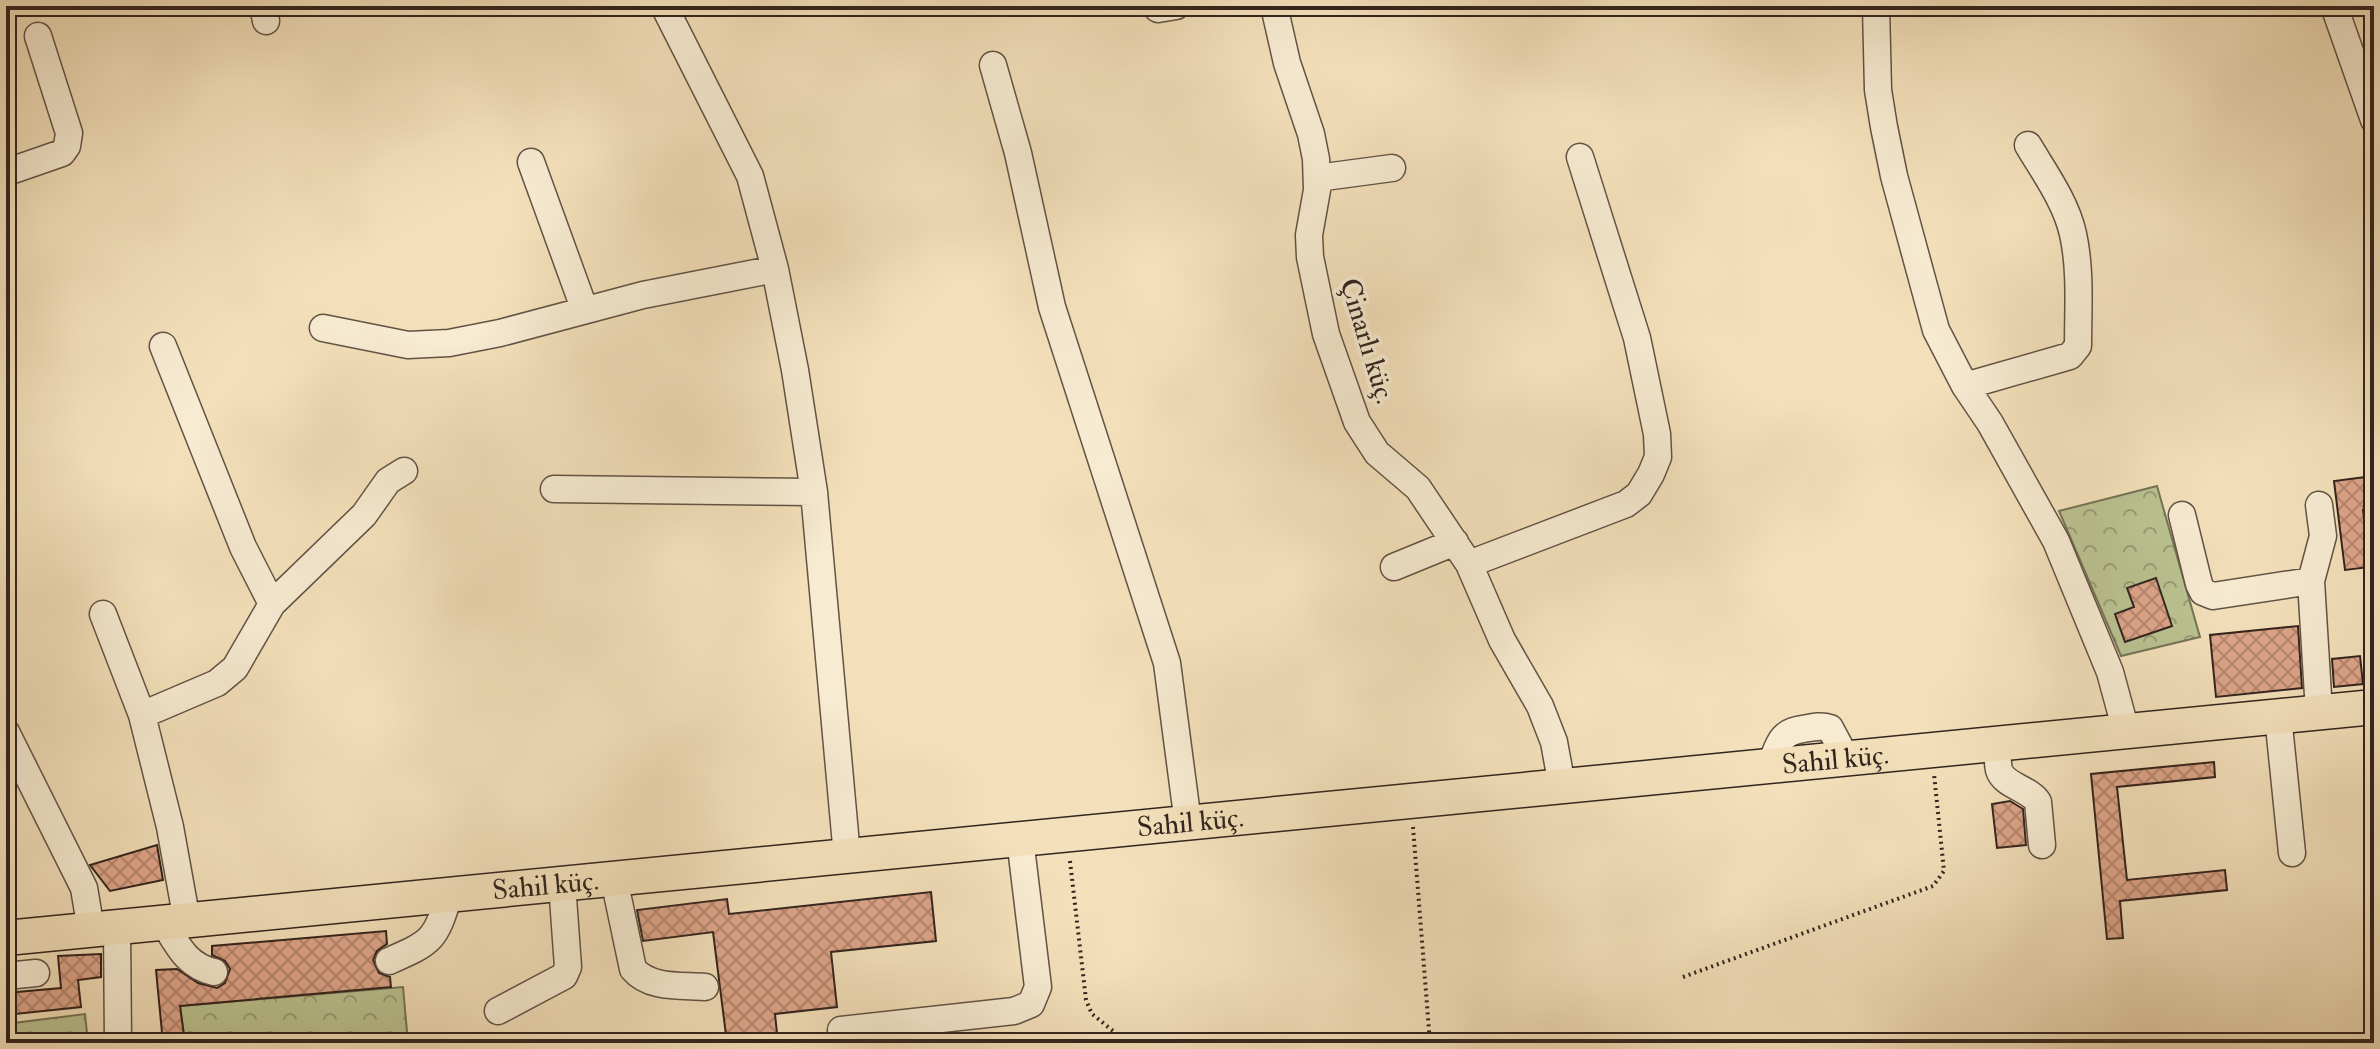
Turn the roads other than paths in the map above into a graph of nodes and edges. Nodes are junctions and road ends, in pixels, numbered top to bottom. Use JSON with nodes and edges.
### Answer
{"nodes":[{"id":1,"x":664,"y":6,"type":"edge"},
{"id":2,"x":1274,"y":6,"type":"edge"},
{"id":3,"x":1876,"y":6,"type":"edge"},
{"id":4,"x":2334,"y":6,"type":"edge"},
{"id":5,"x":38,"y":36,"type":"dead end"},
{"id":6,"x":993,"y":65,"type":"dead end"},
{"id":7,"x":2374,"y":120,"type":"edge"},
{"id":8,"x":2028,"y":145,"type":"dead end"},
{"id":9,"x":1580,"y":157,"type":"dead end"},
{"id":10,"x":531,"y":162,"type":"dead end"},
{"id":11,"x":1392,"y":168,"type":"dead end"},
{"id":12,"x":6,"y":169,"type":"edge"},
{"id":13,"x":1317,"y":178,"type":"junction"},
{"id":14,"x":775,"y":269,"type":"junction"},
{"id":15,"x":584,"y":308,"type":"junction"},
{"id":16,"x":323,"y":328,"type":"dead end"},
{"id":17,"x":163,"y":346,"type":"dead end"},
{"id":18,"x":1965,"y":386,"type":"junction"},
{"id":19,"x":404,"y":471,"type":"dead end"},
{"id":20,"x":554,"y":489,"type":"dead end"},
{"id":21,"x":814,"y":492,"type":"junction"},
{"id":22,"x":2319,"y":505,"type":"dead end"},
{"id":23,"x":2182,"y":515,"type":"dead end"},
{"id":24,"x":1462,"y":553,"type":"junction"},
{"id":25,"x":1394,"y":567,"type":"dead end"},
{"id":26,"x":2311,"y":581,"type":"junction"},
{"id":27,"x":272,"y":604,"type":"junction"},
{"id":28,"x":103,"y":614,"type":"dead end"},
{"id":29,"x":2374,"y":707,"type":"edge"},
{"id":30,"x":2319,"y":712,"type":"junction"},
{"id":31,"x":142,"y":715,"type":"junction"},
{"id":32,"x":2278,"y":716,"type":"junction"},
{"id":33,"x":2126,"y":731,"type":"junction"},
{"id":34,"x":6,"y":732,"type":"edge"},
{"id":35,"x":1997,"y":744,"type":"junction"},
{"id":36,"x":1562,"y":786,"type":"junction"},
{"id":37,"x":1188,"y":823,"type":"junction"},
{"id":38,"x":1020,"y":839,"type":"junction"},
{"id":39,"x":2042,"y":845,"type":"dead end"},
{"id":40,"x":2292,"y":853,"type":"dead end"},
{"id":41,"x":847,"y":856,"type":"junction"},
{"id":42,"x":614,"y":879,"type":"junction"},
{"id":43,"x":562,"y":884,"type":"junction"},
{"id":44,"x":449,"y":895,"type":"junction"},
{"id":45,"x":176,"y":922,"type":"junction"},
{"id":46,"x":104,"y":929,"type":"junction"},
{"id":47,"x":6,"y":938,"type":"edge"},
{"id":48,"x":389,"y":961,"type":"dead end"},
{"id":49,"x":214,"y":972,"type":"dead end"},
{"id":50,"x":36,"y":973,"type":"dead end"},
{"id":51,"x":6,"y":976,"type":"edge"},
{"id":52,"x":705,"y":987,"type":"dead end"},
{"id":53,"x":498,"y":1011,"type":"dead end"},
{"id":54,"x":841,"y":1030,"type":"dead end"},
{"id":55,"x":118,"y":1043,"type":"edge"}],
"edges":[{"from":1,"to":14,"type":"street"},
{"from":2,"to":13,"type":"street","name":"Çinarlı küç."},
{"from":3,"to":18,"type":"street"},
{"from":4,"to":7,"type":"street"},
{"from":5,"to":12,"type":"street"},
{"from":6,"to":37,"type":"street"},
{"from":8,"to":18,"type":"street"},
{"from":9,"to":24,"type":"street"},
{"from":10,"to":15,"type":"street"},
{"from":11,"to":13,"type":"street"},
{"from":13,"to":24,"type":"street","name":"Çinarlı küç."},
{"from":14,"to":15,"type":"street"},
{"from":14,"to":21,"type":"street"},
{"from":15,"to":16,"type":"street"},
{"from":17,"to":27,"type":"street"},
{"from":18,"to":33,"type":"street"},
{"from":19,"to":27,"type":"street"},
{"from":20,"to":21,"type":"street"},
{"from":21,"to":41,"type":"street"},
{"from":22,"to":26,"type":"street"},
{"from":23,"to":26,"type":"street"},
{"from":24,"to":25,"type":"street"},
{"from":24,"to":36,"type":"street","name":"Çinarlı küç."},
{"from":26,"to":30,"type":"street"},
{"from":27,"to":31,"type":"street"},
{"from":28,"to":31,"type":"street"},
{"from":29,"to":30,"type":"main road","name":"Sahil küç."},
{"from":30,"to":32,"type":"main road","name":"Sahil küç."},
{"from":31,"to":45,"type":"street"},
{"from":32,"to":33,"type":"main road","name":"Sahil küç."},
{"from":32,"to":40,"type":"street"},
{"from":33,"to":35,"type":"main road","name":"Sahil küç."},
{"from":34,"to":46,"type":"street"},
{"from":35,"to":36,"type":"main road","name":"Sahil küç."},
{"from":35,"to":39,"type":"street"},
{"from":36,"to":37,"type":"main road","name":"Sahil küç."},
{"from":37,"to":38,"type":"main road","name":"Sahil küç."},
{"from":38,"to":41,"type":"main road","name":"Sahil küç."},
{"from":38,"to":54,"type":"street"},
{"from":41,"to":42,"type":"main road","name":"Sahil küç."},
{"from":42,"to":43,"type":"main road","name":"Sahil küç."},
{"from":42,"to":52,"type":"street"},
{"from":43,"to":44,"type":"main road","name":"Sahil küç."},
{"from":43,"to":53,"type":"street"},
{"from":44,"to":45,"type":"main road","name":"Sahil küç."},
{"from":44,"to":48,"type":"street"},
{"from":45,"to":46,"type":"main road","name":"Sahil küç."},
{"from":45,"to":49,"type":"street"},
{"from":46,"to":47,"type":"main road","name":"Sahil küç."},
{"from":46,"to":55,"type":"street"},
{"from":50,"to":51,"type":"street"}]}
